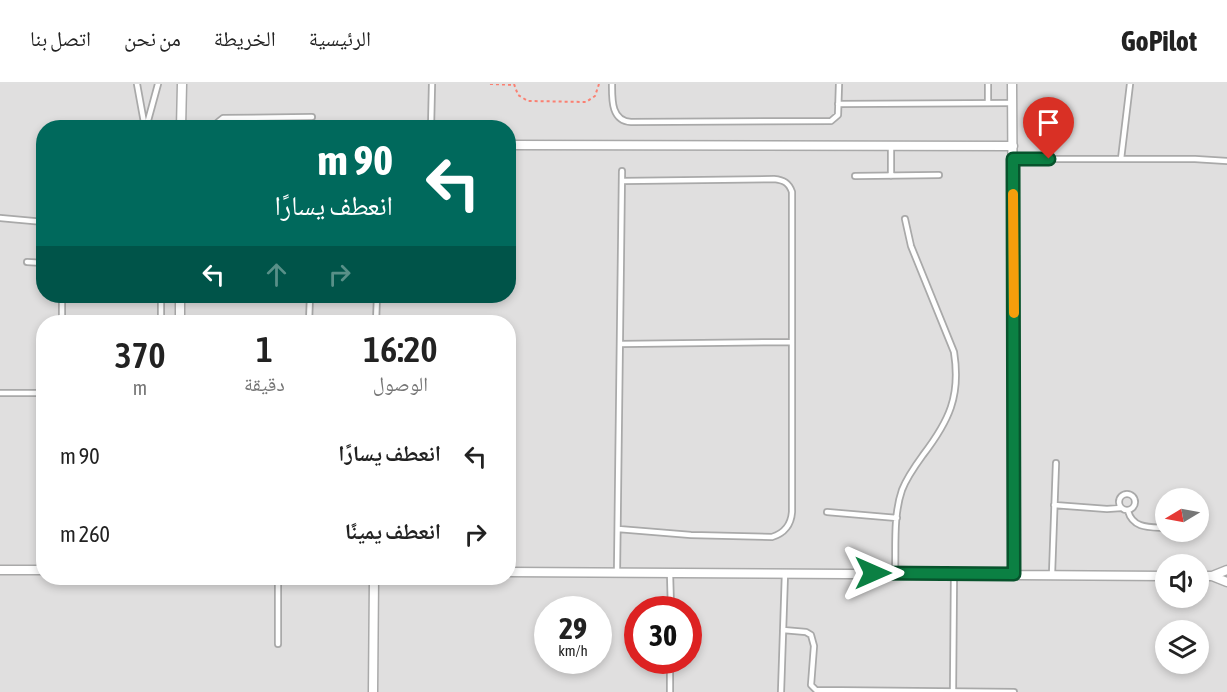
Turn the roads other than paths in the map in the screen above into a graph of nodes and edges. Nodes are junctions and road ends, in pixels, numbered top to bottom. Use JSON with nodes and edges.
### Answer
{"nodes":[{"id":1,"x":137,"y":84,"type":"edge"},
{"id":2,"x":158,"y":84,"type":"edge"},
{"id":3,"x":182,"y":84,"type":"edge"},
{"id":4,"x":432,"y":84,"type":"edge"},
{"id":5,"x":612,"y":84,"type":"edge"},
{"id":6,"x":838,"y":84,"type":"edge"},
{"id":7,"x":988,"y":84,"type":"edge"},
{"id":8,"x":1012,"y":84,"type":"edge"},
{"id":9,"x":1130,"y":84,"type":"edge"},
{"id":10,"x":988,"y":102,"type":"junction"},
{"id":11,"x":1012,"y":103,"type":"junction"},
{"id":12,"x":838,"y":104,"type":"junction"},
{"id":13,"x":312,"y":117,"type":"dead end"},
{"id":14,"x":144,"y":120,"type":"edge"},
{"id":15,"x":148,"y":120,"type":"edge"},
{"id":16,"x":181,"y":120,"type":"edge"},
{"id":17,"x":220,"y":120,"type":"edge"},
{"id":18,"x":431,"y":120,"type":"edge"},
{"id":19,"x":516,"y":144,"type":"edge"},
{"id":20,"x":891,"y":146,"type":"junction"},
{"id":21,"x":1013,"y":146,"type":"junction"},
{"id":22,"x":1013,"y":159,"type":"junction"},
{"id":23,"x":1120,"y":159,"type":"junction"},
{"id":24,"x":1227,"y":161,"type":"edge"},
{"id":25,"x":622,"y":171,"type":"dead end"},
{"id":26,"x":855,"y":176,"type":"dead end"},
{"id":27,"x":891,"y":176,"type":"junction"},
{"id":28,"x":939,"y":176,"type":"dead end"},
{"id":29,"x":622,"y":181,"type":"junction"},
{"id":30,"x":0,"y":218,"type":"edge"},
{"id":31,"x":905,"y":219,"type":"dead end"},
{"id":32,"x":36,"y":221,"type":"edge"},
{"id":33,"x":27,"y":262,"type":"dead end"},
{"id":34,"x":36,"y":263,"type":"edge"},
{"id":35,"x":792,"y":342,"type":"junction"},
{"id":36,"x":620,"y":344,"type":"junction"},
{"id":37,"x":0,"y":393,"type":"edge"},
{"id":38,"x":36,"y":393,"type":"edge"},
{"id":39,"x":1056,"y":464,"type":"dead end"},
{"id":40,"x":1054,"y":505,"type":"junction"},
{"id":41,"x":1121,"y":508,"type":"junction"},
{"id":42,"x":1128,"y":511,"type":"junction"},
{"id":43,"x":827,"y":512,"type":"dead end"},
{"id":44,"x":897,"y":518,"type":"junction"},
{"id":45,"x":1155,"y":527,"type":"edge"},
{"id":46,"x":618,"y":529,"type":"junction"},
{"id":47,"x":0,"y":570,"type":"edge"},
{"id":48,"x":36,"y":570,"type":"edge"},
{"id":49,"x":1227,"y":570,"type":"edge"},
{"id":50,"x":516,"y":572,"type":"edge"},
{"id":51,"x":617,"y":572,"type":"junction"},
{"id":52,"x":670,"y":573,"type":"junction"},
{"id":53,"x":785,"y":573,"type":"junction"},
{"id":54,"x":895,"y":573,"type":"junction"},
{"id":55,"x":954,"y":574,"type":"junction"},
{"id":56,"x":1014,"y":574,"type":"junction"},
{"id":57,"x":1052,"y":574,"type":"junction"},
{"id":58,"x":1155,"y":576,"type":"edge"},
{"id":59,"x":1212,"y":576,"type":"joint"},
{"id":60,"x":1227,"y":582,"type":"edge"},
{"id":61,"x":278,"y":585,"type":"edge"},
{"id":62,"x":374,"y":585,"type":"edge"},
{"id":63,"x":671,"y":596,"type":"edge"},
{"id":64,"x":783,"y":630,"type":"junction"},
{"id":65,"x":278,"y":644,"type":"dead end"},
{"id":66,"x":670,"y":674,"type":"edge"},
{"id":67,"x":816,"y":691,"type":"edge"},
{"id":68,"x":845,"y":691,"type":"edge"},
{"id":69,"x":373,"y":692,"type":"edge"},
{"id":70,"x":670,"y":692,"type":"edge"},
{"id":71,"x":781,"y":692,"type":"edge"},
{"id":72,"x":953,"y":692,"type":"edge"},
{"id":73,"x":1014,"y":692,"type":"edge"}],
"edges":[{"from":1,"to":14,"type":"lane"},
{"from":2,"to":15,"type":"lane"},
{"from":3,"to":16,"type":"street"},
{"from":4,"to":18,"type":"lane"},
{"from":5,"to":12,"type":"lane"},
{"from":6,"to":12,"type":"lane"},
{"from":7,"to":10,"type":"lane"},
{"from":8,"to":11,"type":"street"},
{"from":9,"to":23,"type":"lane"},
{"from":10,"to":11,"type":"lane"},
{"from":10,"to":12,"type":"lane"},
{"from":11,"to":21,"type":"street"},
{"from":13,"to":17,"type":"lane"},
{"from":19,"to":20,"type":"street"},
{"from":20,"to":21,"type":"street"},
{"from":20,"to":27,"type":"lane"},
{"from":21,"to":22,"type":"street"},
{"from":22,"to":23,"type":"lane"},
{"from":22,"to":56,"type":"street"},
{"from":23,"to":24,"type":"lane"},
{"from":25,"to":29,"type":"lane"},
{"from":26,"to":27,"type":"lane"},
{"from":27,"to":28,"type":"lane"},
{"from":29,"to":35,"type":"lane"},
{"from":29,"to":36,"type":"lane"},
{"from":30,"to":32,"type":"lane"},
{"from":31,"to":44,"type":"lane"},
{"from":33,"to":34,"type":"lane"},
{"from":35,"to":36,"type":"lane"},
{"from":35,"to":46,"type":"lane"},
{"from":36,"to":46,"type":"lane"},
{"from":37,"to":38,"type":"lane"},
{"from":39,"to":40,"type":"lane"},
{"from":40,"to":41,"type":"lane"},
{"from":40,"to":57,"type":"lane"},
{"from":41,"to":42,"type":"lane"},
{"from":41,"to":42,"type":"lane"},
{"from":42,"to":45,"type":"lane"},
{"from":43,"to":44,"type":"lane"},
{"from":44,"to":54,"type":"lane"},
{"from":46,"to":51,"type":"lane"},
{"from":47,"to":48,"type":"street"},
{"from":49,"to":59,"type":"street"},
{"from":50,"to":51,"type":"street"},
{"from":51,"to":52,"type":"street"},
{"from":52,"to":53,"type":"street"},
{"from":52,"to":63,"type":"lane"},
{"from":53,"to":54,"type":"street"},
{"from":53,"to":64,"type":"lane"},
{"from":54,"to":55,"type":"street"},
{"from":55,"to":56,"type":"street"},
{"from":55,"to":72,"type":"lane"},
{"from":56,"to":57,"type":"street"},
{"from":57,"to":58,"type":"street"},
{"from":59,"to":60,"type":"street"},
{"from":61,"to":65,"type":"lane"},
{"from":62,"to":69,"type":"street"},
{"from":64,"to":67,"type":"lane"},
{"from":64,"to":71,"type":"lane"},
{"from":66,"to":70,"type":"lane"},
{"from":67,"to":68,"type":"lane"},
{"from":68,"to":72,"type":"lane"},
{"from":72,"to":73,"type":"lane"}]}
